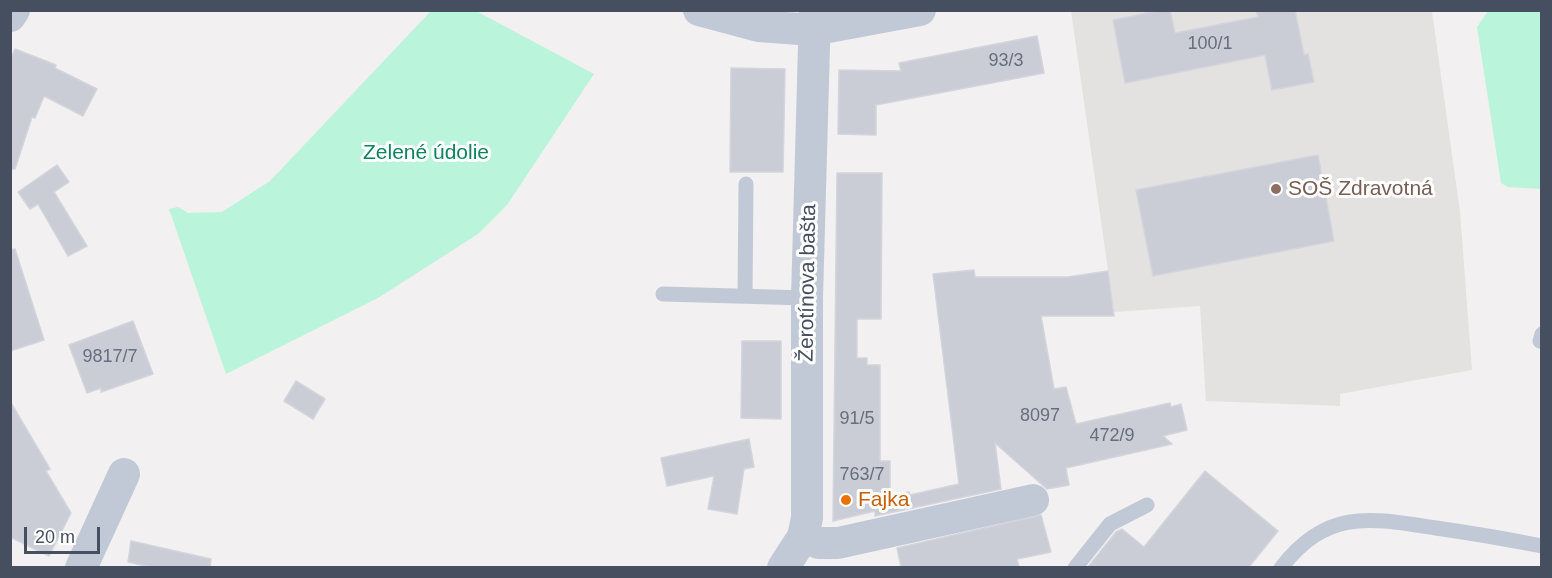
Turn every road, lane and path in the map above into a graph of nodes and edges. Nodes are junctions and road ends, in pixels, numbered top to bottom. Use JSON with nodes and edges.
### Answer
{"nodes":[{"id":1,"x":14,"y":10,"type":"edge"},
{"id":2,"x":699,"y":10,"type":"edge"},
{"id":3,"x":920,"y":10,"type":"edge"},
{"id":4,"x":10,"y":16,"type":"edge"},
{"id":5,"x":814,"y":20,"type":"edge"},
{"id":6,"x":746,"y":183,"type":"dead end"},
{"id":7,"x":663,"y":294,"type":"dead end"},
{"id":8,"x":745,"y":296,"type":"junction"},
{"id":9,"x":807,"y":298,"type":"junction"},
{"id":10,"x":124,"y":474,"type":"dead end"},
{"id":11,"x":1033,"y":500,"type":"dead end"},
{"id":12,"x":1147,"y":505,"type":"dead end"},
{"id":13,"x":803,"y":537,"type":"junction"},
{"id":14,"x":1542,"y":546,"type":"edge"},
{"id":15,"x":81,"y":567,"type":"edge"},
{"id":16,"x":783,"y":567,"type":"edge"},
{"id":17,"x":1075,"y":567,"type":"edge"},
{"id":18,"x":1281,"y":567,"type":"edge"}],
"edges":[{"from":1,"to":4,"type":"street"},
{"from":2,"to":5,"type":"street"},
{"from":3,"to":5,"type":"street"},
{"from":5,"to":9,"type":"street","name":"Žerotínova bašta"},
{"from":6,"to":8,"type":"lane"},
{"from":7,"to":8,"type":"lane"},
{"from":8,"to":9,"type":"lane"},
{"from":9,"to":13,"type":"street","name":"Žerotínova bašta"},
{"from":10,"to":15,"type":"street"},
{"from":11,"to":13,"type":"street"},
{"from":12,"to":17,"type":"lane"},
{"from":13,"to":16,"type":"street","name":"Žerotínova bašta"},
{"from":14,"to":18,"type":"lane"}]}
